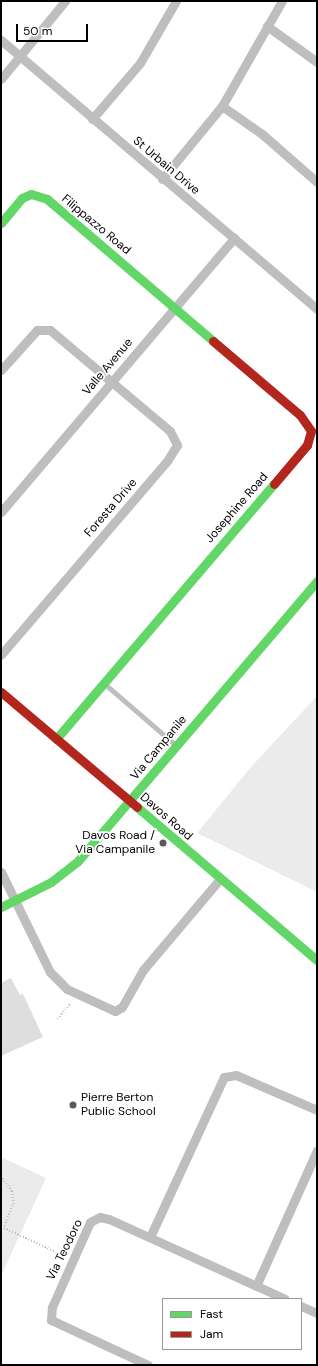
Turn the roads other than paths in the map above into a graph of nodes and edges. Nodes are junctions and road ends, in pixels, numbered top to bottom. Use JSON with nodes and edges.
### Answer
{"nodes":[{"id":1,"x":65,"y":1,"type":"edge"},
{"id":2,"x":176,"y":1,"type":"edge"},
{"id":3,"x":282,"y":1,"type":"edge"},
{"id":4,"x":267,"y":26,"type":"junction"},
{"id":5,"x":1,"y":40,"type":"edge"},
{"id":6,"x":20,"y":56,"type":"junction"},
{"id":7,"x":317,"y":62,"type":"edge"},
{"id":8,"x":1,"y":79,"type":"edge"},
{"id":9,"x":222,"y":106,"type":"junction"},
{"id":10,"x":92,"y":118,"type":"junction"},
{"id":11,"x":162,"y":179,"type":"junction"},
{"id":12,"x":317,"y":182,"type":"edge"},
{"id":13,"x":1,"y":223,"type":"edge"},
{"id":14,"x":234,"y":238,"type":"junction"},
{"id":15,"x":174,"y":308,"type":"junction"},
{"id":16,"x":317,"y":309,"type":"edge"},
{"id":17,"x":1,"y":370,"type":"edge"},
{"id":18,"x":112,"y":381,"type":"junction"},
{"id":19,"x":1,"y":512,"type":"edge"},
{"id":20,"x":317,"y":581,"type":"edge"},
{"id":21,"x":1,"y":655,"type":"edge"},
{"id":22,"x":104,"y":683,"type":"junction"},
{"id":23,"x":1,"y":692,"type":"edge"},
{"id":24,"x":56,"y":739,"type":"junction"},
{"id":25,"x":177,"y":746,"type":"junction"},
{"id":26,"x":130,"y":801,"type":"junction"},
{"id":27,"x":1,"y":872,"type":"edge"},
{"id":28,"x":220,"y":879,"type":"junction"},
{"id":29,"x":15,"y":901,"type":"junction"},
{"id":30,"x":1,"y":907,"type":"edge"},
{"id":31,"x":317,"y":960,"type":"edge"},
{"id":32,"x":317,"y":1110,"type":"edge"},
{"id":33,"x":317,"y":1150,"type":"edge"},
{"id":34,"x":150,"y":1237,"type":"junction"},
{"id":35,"x":256,"y":1286,"type":"junction"},
{"id":36,"x":283,"y":1298,"type":"edge"},
{"id":37,"x":302,"y":1306,"type":"edge"},
{"id":38,"x":317,"y":1313,"type":"edge"},
{"id":39,"x":148,"y":1365,"type":"edge"}],
"edges":[{"from":1,"to":6,"type":"street"},
{"from":2,"to":10,"type":"street"},
{"from":3,"to":4,"type":"street"},
{"from":4,"to":7,"type":"street"},
{"from":4,"to":9,"type":"street"},
{"from":5,"to":6,"type":"street","name":"St Urbain Drive"},
{"from":6,"to":8,"type":"street"},
{"from":6,"to":10,"type":"street","name":"St Urbain Drive"},
{"from":9,"to":11,"type":"street"},
{"from":9,"to":12,"type":"street"},
{"from":10,"to":11,"type":"street","name":"St Urbain Drive"},
{"from":11,"to":14,"type":"street","name":"St Urbain Drive"},
{"from":13,"to":15,"type":"street","name":"Filippazzo Road"},
{"from":14,"to":15,"type":"street","name":"Valle Avenue"},
{"from":14,"to":16,"type":"street","name":"St Urbain Drive"},
{"from":15,"to":18,"type":"street","name":"Valle Avenue"},
{"from":15,"to":22,"type":"street","name":"Josephine Road"},
{"from":17,"to":18,"type":"street","name":"Foresta Drive"},
{"from":18,"to":19,"type":"street","name":"Valle Avenue"},
{"from":18,"to":21,"type":"street","name":"Foresta Drive"},
{"from":20,"to":25,"type":"street","name":"Via Campanile"},
{"from":22,"to":24,"type":"street","name":"Josephine Road"},
{"from":22,"to":25,"type":"lane"},
{"from":23,"to":24,"type":"street","name":"Davos Road"},
{"from":24,"to":26,"type":"street","name":"Davos Road"},
{"from":25,"to":26,"type":"street","name":"Via Campanile"},
{"from":26,"to":28,"type":"street","name":"Davos Road"},
{"from":26,"to":29,"type":"street","name":"Via Campanile"},
{"from":27,"to":29,"type":"street"},
{"from":28,"to":29,"type":"street"},
{"from":28,"to":31,"type":"street","name":"Davos Road"},
{"from":29,"to":30,"type":"street","name":"Via Campanile"},
{"from":32,"to":34,"type":"street"},
{"from":33,"to":35,"type":"street"},
{"from":34,"to":35,"type":"street","name":"Via Teodoro"},
{"from":34,"to":39,"type":"street","name":"Via Teodoro"},
{"from":35,"to":36,"type":"street","name":"Via Teodoro"},
{"from":37,"to":38,"type":"street"}]}
